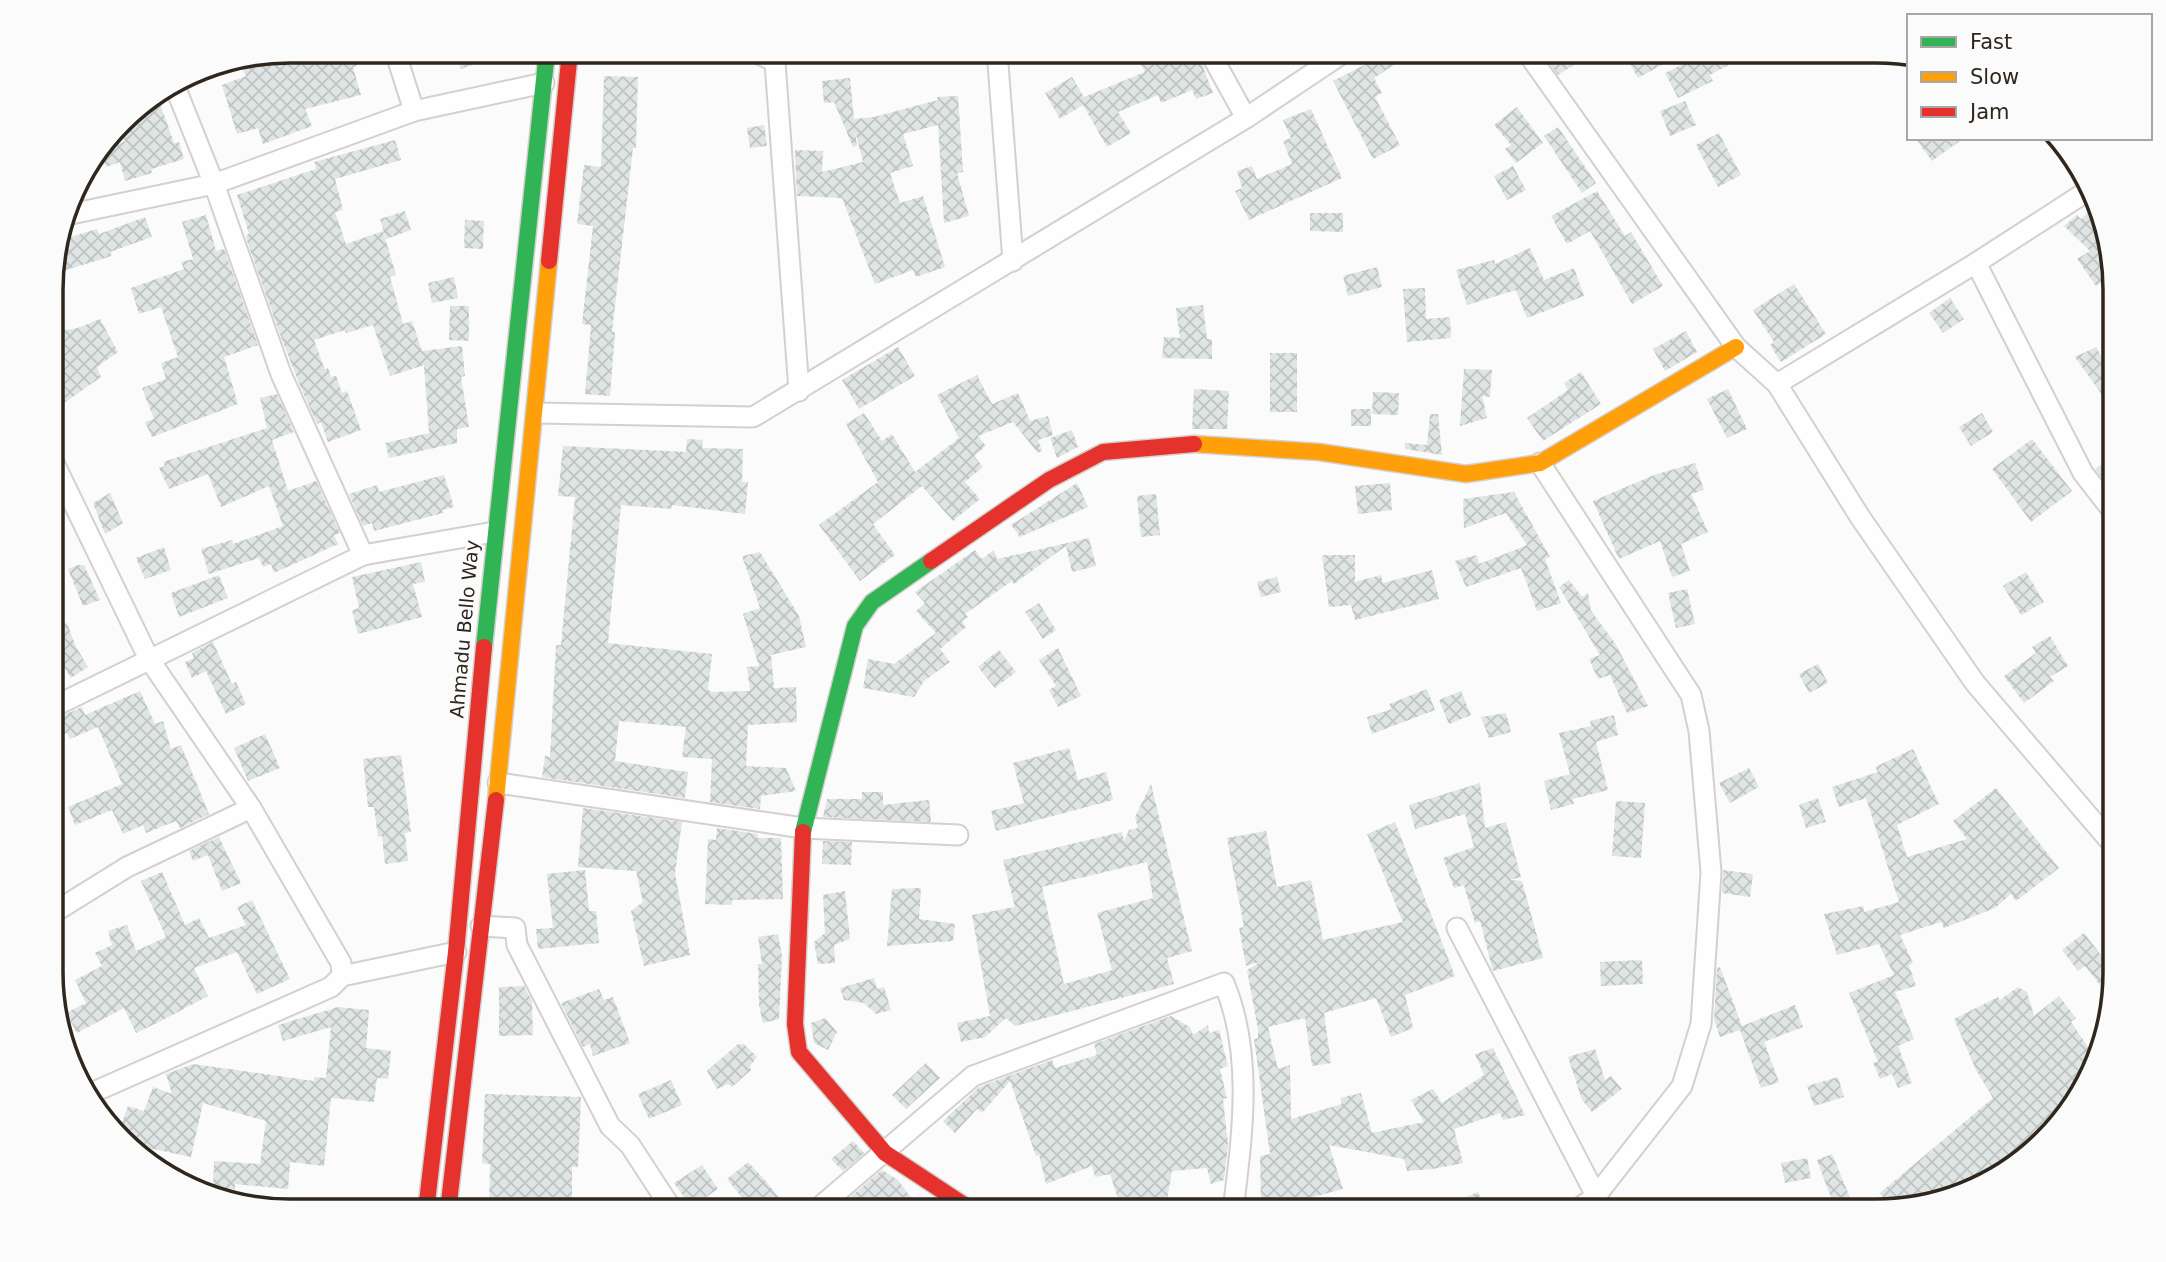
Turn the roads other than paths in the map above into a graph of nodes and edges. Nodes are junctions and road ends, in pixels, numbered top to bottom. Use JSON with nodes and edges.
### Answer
{"nodes":[{"id":1,"x":399,"y":63,"type":"edge"},
{"id":2,"x":546,"y":63,"type":"edge"},
{"id":3,"x":569,"y":63,"type":"edge"},
{"id":4,"x":775,"y":63,"type":"edge"},
{"id":5,"x":998,"y":63,"type":"edge"},
{"id":6,"x":1216,"y":63,"type":"edge"},
{"id":7,"x":1328,"y":63,"type":"edge"},
{"id":8,"x":1534,"y":63,"type":"edge"},
{"id":9,"x":544,"y":83,"type":"junction"},
{"id":10,"x":177,"y":93,"type":"edge"},
{"id":11,"x":414,"y":111,"type":"junction"},
{"id":12,"x":1246,"y":118,"type":"junction"},
{"id":13,"x":214,"y":184,"type":"junction"},
{"id":14,"x":2082,"y":195,"type":"edge"},
{"id":15,"x":76,"y":213,"type":"edge"},
{"id":16,"x":1013,"y":261,"type":"junction"},
{"id":17,"x":1976,"y":263,"type":"junction"},
{"id":18,"x":1736,"y":347,"type":"junction"},
{"id":19,"x":1777,"y":384,"type":"junction"},
{"id":20,"x":799,"y":391,"type":"junction"},
{"id":21,"x":536,"y":413,"type":"junction"},
{"id":22,"x":1540,"y":463,"type":"junction"},
{"id":23,"x":63,"y":482,"type":"edge"},
{"id":24,"x":2103,"y":499,"type":"edge"},
{"id":25,"x":494,"y":532,"type":"junction"},
{"id":26,"x":363,"y":555,"type":"junction"},
{"id":27,"x":149,"y":659,"type":"junction"},
{"id":28,"x":63,"y":702,"type":"edge"},
{"id":29,"x":498,"y":783,"type":"junction"},
{"id":30,"x":251,"y":808,"type":"junction"},
{"id":31,"x":803,"y":828,"type":"junction"},
{"id":32,"x":2103,"y":833,"type":"edge"},
{"id":33,"x":957,"y":835,"type":"dead end"},
{"id":34,"x":63,"y":907,"type":"edge"},
{"id":35,"x":481,"y":926,"type":"junction"},
{"id":36,"x":1457,"y":928,"type":"dead end"},
{"id":37,"x":456,"y":952,"type":"junction"},
{"id":38,"x":342,"y":976,"type":"junction"},
{"id":39,"x":97,"y":1091,"type":"edge"},
{"id":40,"x":885,"y":1153,"type":"junction"},
{"id":41,"x":427,"y":1199,"type":"edge"},
{"id":42,"x":449,"y":1199,"type":"edge"},
{"id":43,"x":665,"y":1199,"type":"edge"},
{"id":44,"x":829,"y":1199,"type":"edge"},
{"id":45,"x":955,"y":1199,"type":"edge"},
{"id":46,"x":1234,"y":1199,"type":"edge"},
{"id":47,"x":1596,"y":1199,"type":"edge"},
{"id":48,"x":1603,"y":1199,"type":"edge"}],
"edges":[{"from":1,"to":11,"type":"street"},
{"from":2,"to":9,"type":"main road","name":"Ahmadu Bello Way"},
{"from":3,"to":21,"type":"main road"},
{"from":4,"to":20,"type":"street"},
{"from":5,"to":16,"type":"street"},
{"from":6,"to":12,"type":"street"},
{"from":7,"to":12,"type":"street"},
{"from":8,"to":18,"type":"street"},
{"from":9,"to":11,"type":"street"},
{"from":9,"to":25,"type":"main road","name":"Ahmadu Bello Way"},
{"from":10,"to":13,"type":"street"},
{"from":11,"to":13,"type":"street"},
{"from":12,"to":16,"type":"street"},
{"from":13,"to":15,"type":"street"},
{"from":13,"to":26,"type":"street"},
{"from":14,"to":17,"type":"street"},
{"from":16,"to":20,"type":"street"},
{"from":17,"to":19,"type":"street"},
{"from":17,"to":24,"type":"street"},
{"from":18,"to":19,"type":"street"},
{"from":18,"to":22,"type":"main road"},
{"from":19,"to":32,"type":"street"},
{"from":20,"to":21,"type":"street"},
{"from":21,"to":29,"type":"main road"},
{"from":22,"to":31,"type":"main road"},
{"from":22,"to":48,"type":"street"},
{"from":23,"to":27,"type":"street"},
{"from":25,"to":26,"type":"street"},
{"from":25,"to":37,"type":"main road","name":"Ahmadu Bello Way"},
{"from":26,"to":27,"type":"street"},
{"from":27,"to":28,"type":"street"},
{"from":27,"to":30,"type":"street"},
{"from":29,"to":31,"type":"street"},
{"from":29,"to":35,"type":"main road"},
{"from":30,"to":34,"type":"street"},
{"from":30,"to":38,"type":"street"},
{"from":31,"to":33,"type":"street"},
{"from":31,"to":40,"type":"main road"},
{"from":35,"to":42,"type":"main road"},
{"from":35,"to":43,"type":"street"},
{"from":36,"to":47,"type":"street"},
{"from":37,"to":38,"type":"street"},
{"from":37,"to":41,"type":"main road","name":"Ahmadu Bello Way"},
{"from":38,"to":39,"type":"street"},
{"from":40,"to":44,"type":"street"},
{"from":40,"to":45,"type":"main road"},
{"from":40,"to":46,"type":"street"}]}
